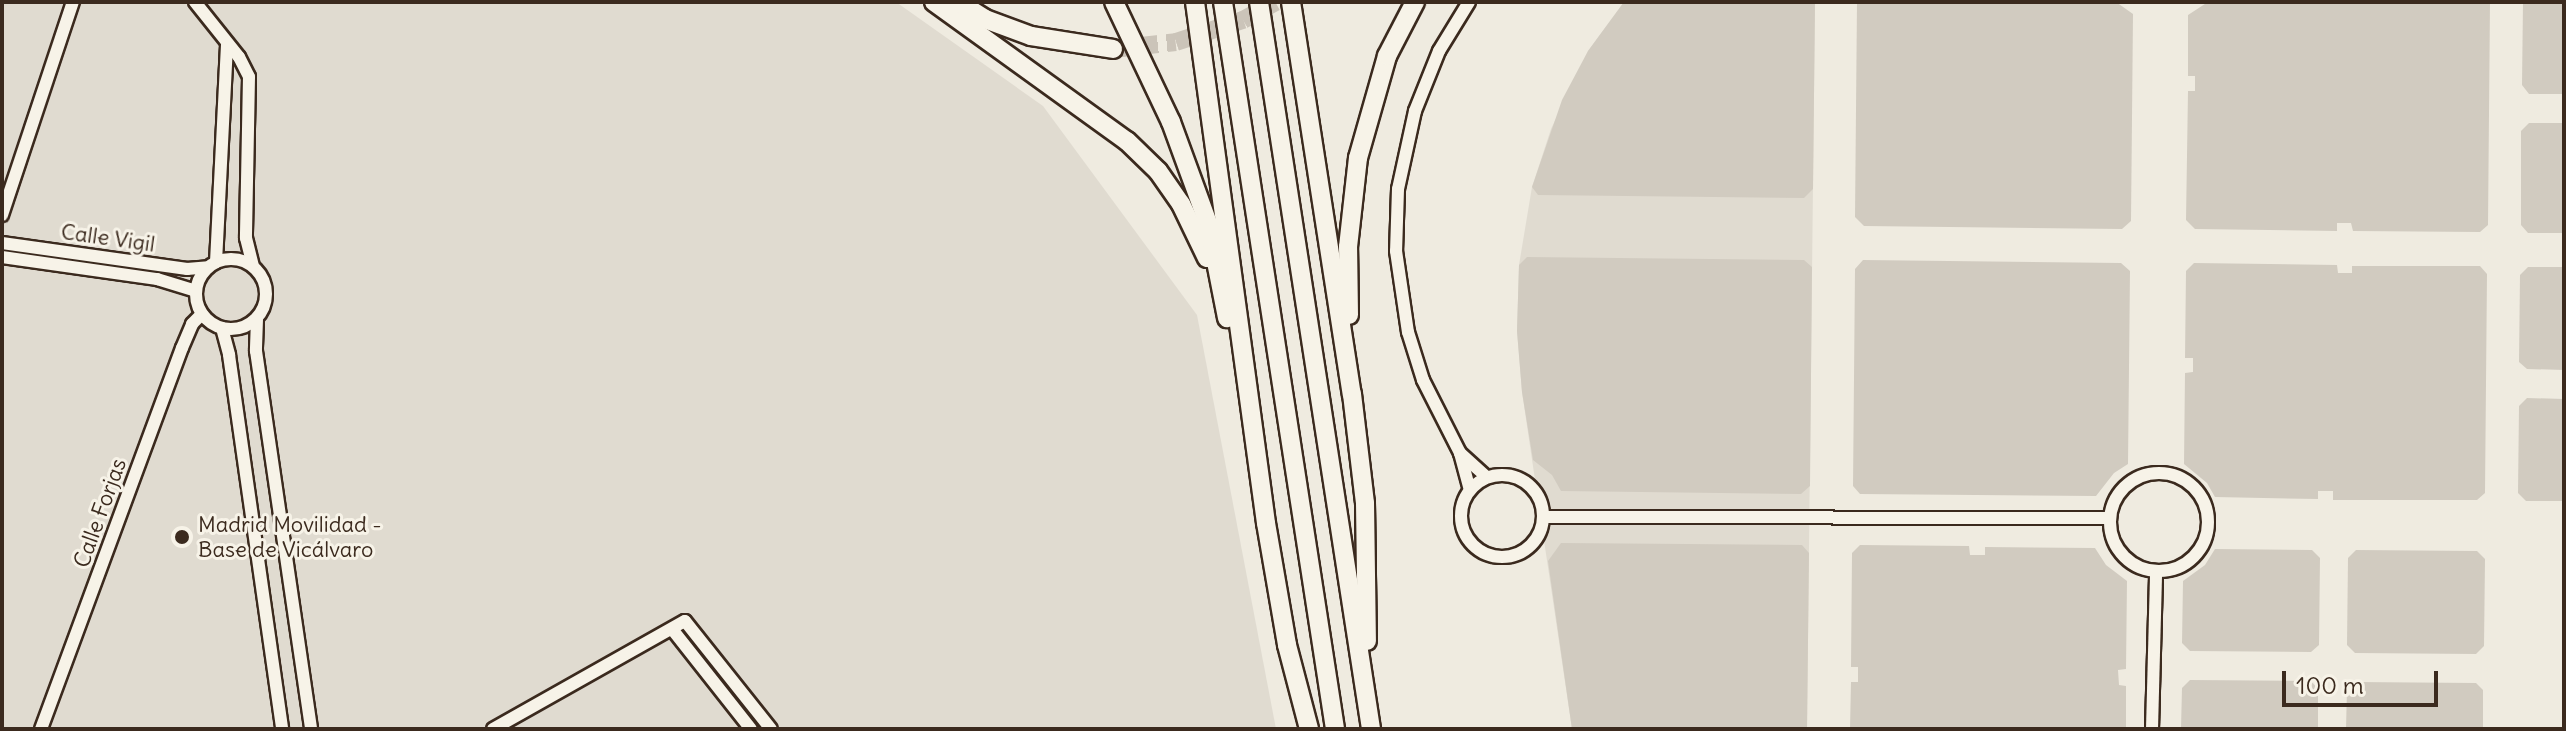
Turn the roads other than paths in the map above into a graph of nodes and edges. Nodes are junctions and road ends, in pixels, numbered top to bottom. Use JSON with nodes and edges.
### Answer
{"nodes":[{"id":1,"x":73,"y":2,"type":"edge"},
{"id":2,"x":195,"y":2,"type":"edge"},
{"id":3,"x":934,"y":2,"type":"edge"},
{"id":4,"x":958,"y":2,"type":"edge"},
{"id":5,"x":1114,"y":2,"type":"edge"},
{"id":6,"x":1195,"y":2,"type":"edge"},
{"id":7,"x":1223,"y":2,"type":"edge"},
{"id":8,"x":1259,"y":2,"type":"edge"},
{"id":9,"x":1291,"y":2,"type":"edge"},
{"id":10,"x":1416,"y":2,"type":"edge"},
{"id":11,"x":1469,"y":2,"type":"edge"},
{"id":12,"x":227,"y":44,"type":"junction"},
{"id":13,"x":1113,"y":49,"type":"tunnel mouth"},
{"id":14,"x":2,"y":215,"type":"edge"},
{"id":15,"x":2,"y":243,"type":"edge"},
{"id":16,"x":2,"y":257,"type":"edge"},
{"id":17,"x":212,"y":265,"type":"junction"},
{"id":18,"x":253,"y":266,"type":"junction"},
{"id":19,"x":196,"y":291,"type":"junction"},
{"id":20,"x":202,"y":314,"type":"junction"},
{"id":21,"x":257,"y":319,"type":"junction"},
{"id":22,"x":222,"y":328,"type":"junction"},
{"id":23,"x":1232,"y":341,"type":"junction"},
{"id":24,"x":1352,"y":394,"type":"junction"},
{"id":25,"x":1460,"y":453,"type":"junction"},
{"id":26,"x":1257,"y":466,"type":"junction"},
{"id":27,"x":1487,"y":477,"type":"junction"},
{"id":28,"x":1470,"y":490,"type":"junction"},
{"id":29,"x":1543,"y":517,"type":"junction"},
{"id":30,"x":2109,"y":518,"type":"junction"},
{"id":31,"x":2156,"y":571,"type":"junction"},
{"id":32,"x":672,"y":629,"type":"junction"},
{"id":33,"x":1363,"y":675,"type":"junction"},
{"id":34,"x":41,"y":729,"type":"edge"},
{"id":35,"x":282,"y":729,"type":"edge"},
{"id":36,"x":311,"y":729,"type":"edge"},
{"id":37,"x":493,"y":729,"type":"edge"},
{"id":38,"x":751,"y":729,"type":"edge"},
{"id":39,"x":771,"y":729,"type":"edge"},
{"id":40,"x":1309,"y":729,"type":"edge"},
{"id":41,"x":1335,"y":729,"type":"edge"},
{"id":42,"x":1371,"y":729,"type":"edge"},
{"id":43,"x":2152,"y":729,"type":"edge"}],
"edges":[{"from":1,"to":14,"type":"street"},
{"from":2,"to":12,"type":"street"},
{"from":3,"to":23,"type":"highway"},
{"from":4,"to":13,"type":"highway"},
{"from":5,"to":23,"type":"highway"},
{"from":6,"to":26,"type":"highway"},
{"from":7,"to":41,"type":"highway"},
{"from":8,"to":33,"type":"highway"},
{"from":9,"to":24,"type":"highway"},
{"from":10,"to":24,"type":"highway"},
{"from":11,"to":25,"type":"street"},
{"from":12,"to":17,"type":"street"},
{"from":12,"to":18,"type":"street"},
{"from":15,"to":17,"type":"street","name":"Calle Vigil"},
{"from":16,"to":19,"type":"street","name":"Calle Vigil"},
{"from":17,"to":18,"type":"street"},
{"from":17,"to":19,"type":"street"},
{"from":18,"to":21,"type":"street"},
{"from":19,"to":20,"type":"street"},
{"from":20,"to":22,"type":"street"},
{"from":20,"to":34,"type":"street","name":"Calle Forjas"},
{"from":21,"to":22,"type":"street"},
{"from":21,"to":36,"type":"street"},
{"from":22,"to":35,"type":"street"},
{"from":23,"to":26,"type":"highway"},
{"from":24,"to":33,"type":"highway"},
{"from":25,"to":27,"type":"street"},
{"from":25,"to":28,"type":"street"},
{"from":26,"to":40,"type":"highway"},
{"from":27,"to":28,"type":"street"},
{"from":27,"to":29,"type":"street"},
{"from":28,"to":29,"type":"street"},
{"from":29,"to":30,"type":"street"},
{"from":30,"to":31,"type":"street"},
{"from":30,"to":31,"type":"street"},
{"from":31,"to":43,"type":"street"},
{"from":32,"to":37,"type":"street"},
{"from":32,"to":38,"type":"street"},
{"from":32,"to":39,"type":"street"},
{"from":33,"to":42,"type":"highway"}]}
